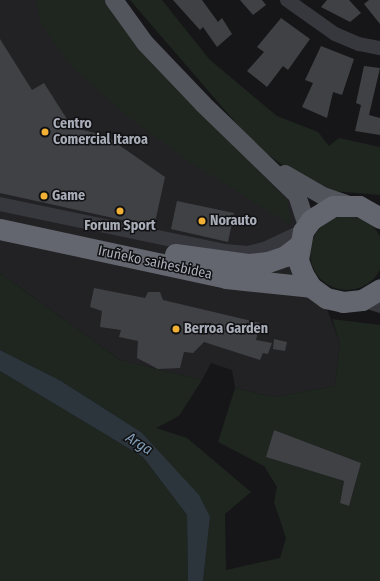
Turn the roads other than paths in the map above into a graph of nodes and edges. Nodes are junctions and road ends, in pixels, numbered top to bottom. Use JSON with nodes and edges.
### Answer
{"nodes":[{"id":1,"x":114,"y":0,"type":"edge"},
{"id":2,"x":287,"y":0,"type":"edge"},
{"id":3,"x":380,"y":48,"type":"edge"},
{"id":4,"x":260,"y":160,"type":"junction"},
{"id":5,"x":0,"y":204,"type":"edge"},
{"id":6,"x":346,"y":204,"type":"junction"},
{"id":7,"x":377,"y":213,"type":"edge"},
{"id":8,"x":0,"y":214,"type":"edge"},
{"id":9,"x":0,"y":229,"type":"edge"},
{"id":10,"x":303,"y":234,"type":"junction"},
{"id":11,"x":311,"y":287,"type":"junction"},
{"id":12,"x":380,"y":289,"type":"edge"},
{"id":13,"x":371,"y":303,"type":"edge"}],
"edges":[{"from":1,"to":4,"type":"main road"},
{"from":2,"to":3,"type":"street"},
{"from":4,"to":6,"type":"main road"},
{"from":4,"to":10,"type":"main road"},
{"from":5,"to":10,"type":"street"},
{"from":6,"to":7,"type":"highway"},
{"from":6,"to":10,"type":"highway","name":"Iruñeko saihesbidea"},
{"from":8,"to":10,"type":"highway","name":"Iruñeko saihesbidea"},
{"from":9,"to":11,"type":"highway","name":"Iruñeko saihesbidea"},
{"from":10,"to":11,"type":"highway"},
{"from":11,"to":13,"type":"highway"},
{"from":12,"to":13,"type":"highway"}]}
